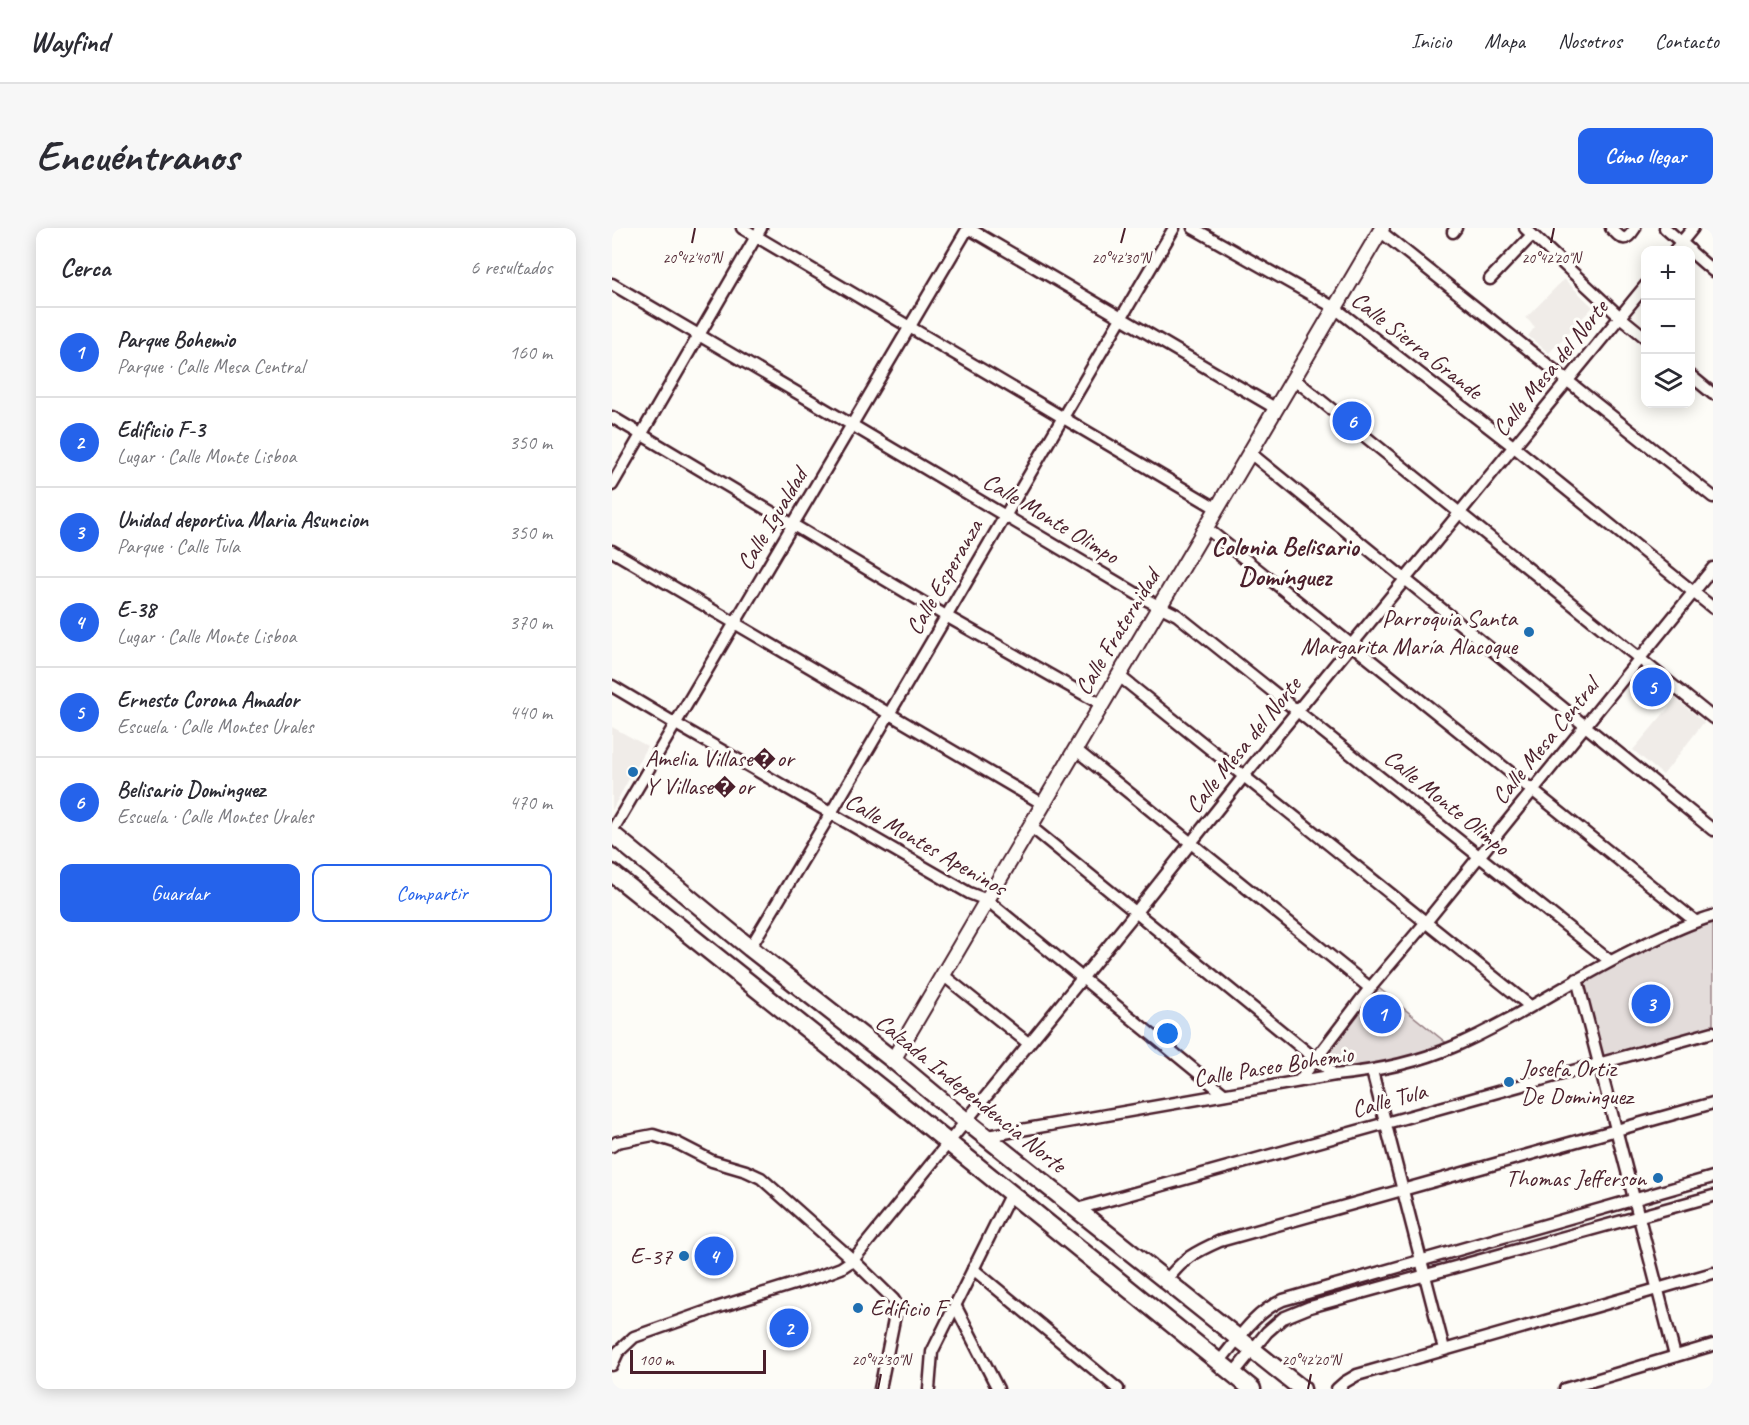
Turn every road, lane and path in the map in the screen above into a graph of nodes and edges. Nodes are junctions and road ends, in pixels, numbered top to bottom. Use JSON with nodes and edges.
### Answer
{"nodes":[{"id":1,"x":742,"y":228,"type":"edge"},
{"id":2,"x":968,"y":228,"type":"edge"},
{"id":3,"x":1174,"y":228,"type":"edge"},
{"id":4,"x":1194,"y":228,"type":"edge"},
{"id":5,"x":1611,"y":228,"type":"edge"},
{"id":6,"x":1635,"y":228,"type":"edge"},
{"id":7,"x":1665,"y":228,"type":"edge"},
{"id":8,"x":1693,"y":228,"type":"edge"},
{"id":9,"x":1381,"y":229,"type":"edge"},
{"id":10,"x":1528,"y":231,"type":"edge"},
{"id":11,"x":759,"y":232,"type":"edge"},
{"id":12,"x":1681,"y":246,"type":"edge"},
{"id":13,"x":1685,"y":246,"type":"edge"},
{"id":14,"x":1695,"y":257,"type":"edge"},
{"id":15,"x":1713,"y":271,"type":"edge"},
{"id":16,"x":1490,"y":279,"type":"dead end"},
{"id":17,"x":612,"y":284,"type":"edge"},
{"id":18,"x":1641,"y":291,"type":"edge"},
{"id":19,"x":1335,"y":308,"type":"junction"},
{"id":20,"x":1619,"y":316,"type":"junction"},
{"id":21,"x":1121,"y":319,"type":"junction"},
{"id":22,"x":910,"y":327,"type":"junction"},
{"id":23,"x":1641,"y":334,"type":"edge"},
{"id":24,"x":699,"y":336,"type":"junction"},
{"id":25,"x":1293,"y":378,"type":"junction"},
{"id":26,"x":1695,"y":379,"type":"edge"},
{"id":27,"x":1567,"y":381,"type":"junction"},
{"id":28,"x":1713,"y":394,"type":"edge"},
{"id":29,"x":1275,"y":408,"type":"junction"},
{"id":30,"x":612,"y":417,"type":"edge"},
{"id":31,"x":1063,"y":417,"type":"junction"},
{"id":32,"x":852,"y":424,"type":"junction"},
{"id":33,"x":642,"y":435,"type":"junction"},
{"id":34,"x":1513,"y":446,"type":"junction"},
{"id":35,"x":1249,"y":452,"type":"junction"},
{"id":36,"x":612,"y":485,"type":"edge"},
{"id":37,"x":1713,"y":497,"type":"edge"},
{"id":38,"x":1216,"y":508,"type":"junction"},
{"id":39,"x":1459,"y":513,"type":"junction"},
{"id":40,"x":1005,"y":516,"type":"junction"},
{"id":41,"x":794,"y":525,"type":"junction"},
{"id":42,"x":1205,"y":526,"type":"junction"},
{"id":43,"x":612,"y":550,"type":"edge"},
{"id":44,"x":1713,"y":568,"type":"edge"},
{"id":45,"x":1405,"y":579,"type":"junction"},
{"id":46,"x":1694,"y":592,"type":"junction"},
{"id":47,"x":1160,"y":606,"type":"junction"},
{"id":48,"x":1713,"y":608,"type":"edge"},
{"id":49,"x":946,"y":616,"type":"junction"},
{"id":50,"x":735,"y":623,"type":"junction"},
{"id":51,"x":1351,"y":645,"type":"junction"},
{"id":52,"x":1639,"y":658,"type":"junction"},
{"id":53,"x":1118,"y":675,"type":"junction"},
{"id":54,"x":612,"y":686,"type":"edge"},
{"id":55,"x":1101,"y":704,"type":"junction"},
{"id":56,"x":1298,"y":710,"type":"junction"},
{"id":57,"x":889,"y":714,"type":"junction"},
{"id":58,"x":1713,"y":718,"type":"edge"},
{"id":59,"x":676,"y":724,"type":"junction"},
{"id":60,"x":1585,"y":725,"type":"junction"},
{"id":61,"x":1075,"y":749,"type":"junction"},
{"id":62,"x":1244,"y":776,"type":"junction"},
{"id":63,"x":1532,"y":790,"type":"junction"},
{"id":64,"x":1043,"y":804,"type":"junction"},
{"id":65,"x":831,"y":813,"type":"junction"},
{"id":66,"x":1030,"y":826,"type":"junction"},
{"id":67,"x":1713,"y":830,"type":"edge"},
{"id":68,"x":612,"y":832,"type":"edge"},
{"id":69,"x":1190,"y":843,"type":"junction"},
{"id":70,"x":1479,"y":856,"type":"junction"},
{"id":71,"x":612,"y":873,"type":"edge"},
{"id":72,"x":987,"y":900,"type":"junction"},
{"id":73,"x":1136,"y":912,"type":"junction"},
{"id":74,"x":1713,"y":916,"type":"edge"},
{"id":75,"x":1695,"y":921,"type":"junction"},
{"id":76,"x":1426,"y":922,"type":"junction"},
{"id":77,"x":750,"y":948,"type":"junction"},
{"id":78,"x":1610,"y":961,"type":"junction"},
{"id":79,"x":943,"y":975,"type":"junction"},
{"id":80,"x":1082,"y":978,"type":"junction"},
{"id":81,"x":1577,"y":980,"type":"junction"},
{"id":82,"x":1370,"y":988,"type":"junction"},
{"id":83,"x":1530,"y":1006,"type":"junction"},
{"id":84,"x":1713,"y":1032,"type":"edge"},
{"id":85,"x":1028,"y":1043,"type":"junction"},
{"id":86,"x":1316,"y":1059,"type":"junction"},
{"id":87,"x":893,"y":1060,"type":"junction"},
{"id":88,"x":1599,"y":1064,"type":"junction"},
{"id":89,"x":1372,"y":1071,"type":"junction"},
{"id":90,"x":1335,"y":1075,"type":"junction"},
{"id":91,"x":1299,"y":1081,"type":"junction"},
{"id":92,"x":1224,"y":1094,"type":"junction"},
{"id":93,"x":1713,"y":1103,"type":"edge"},
{"id":94,"x":966,"y":1121,"type":"junction"},
{"id":95,"x":1386,"y":1122,"type":"junction"},
{"id":96,"x":1616,"y":1130,"type":"junction"},
{"id":97,"x":987,"y":1136,"type":"junction"},
{"id":98,"x":948,"y":1143,"type":"junction"},
{"id":99,"x":612,"y":1146,"type":"edge"},
{"id":100,"x":1713,"y":1177,"type":"edge"},
{"id":101,"x":1404,"y":1190,"type":"junction"},
{"id":102,"x":1011,"y":1193,"type":"junction"},
{"id":103,"x":1713,"y":1196,"type":"edge"},
{"id":104,"x":1634,"y":1200,"type":"junction"},
{"id":105,"x":1077,"y":1209,"type":"junction"},
{"id":106,"x":1638,"y":1217,"type":"junction"},
{"id":107,"x":1421,"y":1259,"type":"junction"},
{"id":108,"x":853,"y":1260,"type":"junction"},
{"id":109,"x":973,"y":1269,"type":"junction"},
{"id":110,"x":1713,"y":1273,"type":"edge"},
{"id":111,"x":1426,"y":1276,"type":"junction"},
{"id":112,"x":1166,"y":1281,"type":"junction"},
{"id":113,"x":1657,"y":1289,"type":"junction"},
{"id":114,"x":955,"y":1305,"type":"junction"},
{"id":115,"x":1237,"y":1337,"type":"junction"},
{"id":116,"x":1713,"y":1346,"type":"edge"},
{"id":117,"x":1444,"y":1349,"type":"junction"},
{"id":118,"x":1254,"y":1350,"type":"junction"},
{"id":119,"x":1675,"y":1356,"type":"junction"},
{"id":120,"x":1219,"y":1362,"type":"junction"},
{"id":121,"x":612,"y":1365,"type":"edge"},
{"id":122,"x":1233,"y":1374,"type":"junction"},
{"id":123,"x":880,"y":1389,"type":"edge"},
{"id":124,"x":929,"y":1389,"type":"edge"},
{"id":125,"x":998,"y":1389,"type":"edge"},
{"id":126,"x":1118,"y":1389,"type":"edge"},
{"id":127,"x":1252,"y":1389,"type":"edge"},
{"id":128,"x":1302,"y":1389,"type":"edge"},
{"id":129,"x":1337,"y":1389,"type":"edge"},
{"id":130,"x":1565,"y":1389,"type":"edge"}],
"edges":[{"from":1,"to":11,"type":"street"},
{"from":2,"to":21,"type":"street"},
{"from":2,"to":22,"type":"street","name":"Calle Igualdad"},
{"from":3,"to":21,"type":"street","name":"Calle Esperanza"},
{"from":4,"to":19,"type":"street","name":"Calle Sierra Grande"},
{"from":5,"to":6,"type":"street"},
{"from":7,"to":12,"type":"street"},
{"from":8,"to":13,"type":"street"},
{"from":9,"to":19,"type":"street","name":"Calle Fraternidad"},
{"from":9,"to":27,"type":"street"},
{"from":10,"to":16,"type":"street"},
{"from":10,"to":20,"type":"street"},
{"from":11,"to":22,"type":"street"},
{"from":11,"to":24,"type":"street"},
{"from":14,"to":15,"type":"street"},
{"from":17,"to":24,"type":"street","name":"Calle Monte Olimpo"},
{"from":18,"to":20,"type":"street","name":"Calle Mesa del Norte"},
{"from":19,"to":25,"type":"street","name":"Calle Fraternidad"},
{"from":19,"to":34,"type":"street","name":"Calle Sierra Grande"},
{"from":20,"to":23,"type":"street"},
{"from":20,"to":27,"type":"street","name":"Calle Mesa del Norte"},
{"from":21,"to":29,"type":"street"},
{"from":21,"to":31,"type":"street","name":"Calle Esperanza"},
{"from":22,"to":31,"type":"street"},
{"from":22,"to":32,"type":"street","name":"Calle Igualdad"},
{"from":24,"to":32,"type":"street","name":"Calle Monte Olimpo"},
{"from":24,"to":33,"type":"street"},
{"from":25,"to":29,"type":"street","name":"Calle Fraternidad"},
{"from":25,"to":39,"type":"street"},
{"from":26,"to":28,"type":"street"},
{"from":27,"to":34,"type":"street","name":"Calle Mesa del Norte"},
{"from":27,"to":37,"type":"street"},
{"from":29,"to":35,"type":"street","name":"Calle Fraternidad"},
{"from":30,"to":33,"type":"street"},
{"from":31,"to":38,"type":"street"},
{"from":31,"to":40,"type":"street","name":"Calle Esperanza"},
{"from":32,"to":40,"type":"street","name":"Calle Monte Olimpo"},
{"from":32,"to":41,"type":"street","name":"Calle Igualdad"},
{"from":33,"to":36,"type":"street"},
{"from":33,"to":41,"type":"street"},
{"from":34,"to":39,"type":"street","name":"Calle Mesa del Norte"},
{"from":34,"to":46,"type":"street","name":"Calle Sierra Grande"},
{"from":35,"to":38,"type":"street","name":"Calle Fraternidad"},
{"from":35,"to":45,"type":"street"},
{"from":38,"to":42,"type":"street","name":"Calle Fraternidad"},
{"from":39,"to":45,"type":"street","name":"Calle Mesa del Norte"},
{"from":39,"to":52,"type":"street"},
{"from":40,"to":47,"type":"street","name":"Calle Monte Olimpo"},
{"from":40,"to":49,"type":"street","name":"Calle Esperanza"},
{"from":41,"to":49,"type":"street"},
{"from":41,"to":50,"type":"street","name":"Calle Igualdad"},
{"from":42,"to":47,"type":"street","name":"Calle Fraternidad"},
{"from":42,"to":51,"type":"street"},
{"from":43,"to":50,"type":"street"},
{"from":44,"to":46,"type":"street","name":"Calle Mesa Central"},
{"from":45,"to":51,"type":"street","name":"Calle Mesa del Norte"},
{"from":45,"to":60,"type":"street"},
{"from":46,"to":48,"type":"street","name":"Calle Sierra Grande"},
{"from":46,"to":52,"type":"street","name":"Calle Mesa Central"},
{"from":47,"to":53,"type":"street","name":"Calle Fraternidad"},
{"from":47,"to":56,"type":"street","name":"Calle Monte Olimpo"},
{"from":49,"to":55,"type":"street"},
{"from":49,"to":57,"type":"street","name":"Calle Esperanza"},
{"from":50,"to":57,"type":"street"},
{"from":50,"to":59,"type":"street","name":"Calle Igualdad"},
{"from":51,"to":56,"type":"street","name":"Calle Mesa del Norte"},
{"from":51,"to":63,"type":"street"},
{"from":52,"to":58,"type":"street"},
{"from":52,"to":60,"type":"street","name":"Calle Mesa Central"},
{"from":53,"to":55,"type":"street","name":"Calle Fraternidad"},
{"from":53,"to":62,"type":"street"},
{"from":54,"to":59,"type":"street","name":"Calle Montes Apeninos"},
{"from":55,"to":61,"type":"street","name":"Calle Fraternidad"},
{"from":56,"to":62,"type":"street","name":"Calle Mesa del Norte"},
{"from":56,"to":70,"type":"street","name":"Calle Monte Olimpo"},
{"from":57,"to":64,"type":"street"},
{"from":57,"to":65,"type":"street","name":"Calle Esperanza"},
{"from":59,"to":65,"type":"street","name":"Calle Montes Apeninos"},
{"from":59,"to":68,"type":"street","name":"Calle Igualdad"},
{"from":60,"to":63,"type":"street","name":"Calle Mesa Central"},
{"from":60,"to":67,"type":"street"},
{"from":61,"to":64,"type":"street","name":"Calle Fraternidad"},
{"from":61,"to":69,"type":"street"},
{"from":62,"to":69,"type":"street","name":"Calle Mesa del Norte"},
{"from":62,"to":76,"type":"street"},
{"from":63,"to":70,"type":"street","name":"Calle Mesa Central"},
{"from":63,"to":75,"type":"street"},
{"from":64,"to":66,"type":"street","name":"Calle Fraternidad"},
{"from":65,"to":72,"type":"street","name":"Calle Montes Apeninos"},
{"from":65,"to":77,"type":"street","name":"Calle Esperanza"},
{"from":66,"to":72,"type":"street","name":"Calle Fraternidad"},
{"from":66,"to":73,"type":"street"},
{"from":68,"to":77,"type":"main road","name":"Calzada Independencia Norte"},
{"from":69,"to":73,"type":"street","name":"Calle Mesa del Norte"},
{"from":69,"to":82,"type":"street"},
{"from":70,"to":76,"type":"street","name":"Calle Mesa Central"},
{"from":70,"to":78,"type":"street","name":"Calle Monte Olimpo"},
{"from":71,"to":98,"type":"main road"},
{"from":72,"to":79,"type":"street","name":"Calle Fraternidad"},
{"from":72,"to":80,"type":"street","name":"Calle Montes Apeninos"},
{"from":73,"to":80,"type":"street","name":"Calle Mesa del Norte"},
{"from":73,"to":86,"type":"street"},
{"from":74,"to":75,"type":"street","name":"Calle Paseo Bohemio"},
{"from":75,"to":78,"type":"street","name":"Calle Paseo Bohemio"},
{"from":76,"to":82,"type":"street","name":"Calle Mesa Central"},
{"from":76,"to":83,"type":"street"},
{"from":77,"to":87,"type":"main road","name":"Calzada Independencia Norte"},
{"from":78,"to":81,"type":"street","name":"Calle Paseo Bohemio"},
{"from":79,"to":85,"type":"street"},
{"from":79,"to":87,"type":"street","name":"Calle Fraternidad"},
{"from":80,"to":85,"type":"street","name":"Calle Mesa del Norte"},
{"from":80,"to":92,"type":"street","name":"Calle Montes Apeninos"},
{"from":81,"to":83,"type":"street","name":"Calle Paseo Bohemio"},
{"from":81,"to":88,"type":"street"},
{"from":82,"to":86,"type":"street","name":"Calle Mesa Central"},
{"from":83,"to":89,"type":"street","name":"Calle Paseo Bohemio"},
{"from":84,"to":88,"type":"street","name":"Calle Tula"},
{"from":85,"to":94,"type":"street","name":"Calle Mesa del Norte"},
{"from":86,"to":90,"type":"street"},
{"from":86,"to":91,"type":"street","name":"Calle Mesa Central"},
{"from":87,"to":94,"type":"main road","name":"Calzada Independencia Norte"},
{"from":88,"to":95,"type":"street","name":"Calle Tula"},
{"from":88,"to":96,"type":"street"},
{"from":89,"to":90,"type":"street","name":"Calle Paseo Bohemio"},
{"from":89,"to":95,"type":"street"},
{"from":90,"to":91,"type":"street","name":"Calle Paseo Bohemio"},
{"from":91,"to":92,"type":"street","name":"Calle Paseo Bohemio"},
{"from":92,"to":97,"type":"street","name":"Calle Paseo Bohemio"},
{"from":93,"to":96,"type":"street"},
{"from":94,"to":97,"type":"main road","name":"Calzada Independencia Norte"},
{"from":94,"to":98,"type":"street","name":"Calle Mesa del Norte"},
{"from":95,"to":101,"type":"street"},
{"from":95,"to":105,"type":"street","name":"Calle Tula"},
{"from":96,"to":101,"type":"street"},
{"from":96,"to":104,"type":"street"},
{"from":97,"to":105,"type":"main road","name":"Calzada Independencia Norte"},
{"from":98,"to":102,"type":"main road"},
{"from":98,"to":108,"type":"street","name":"Calle Mesa del Norte"},
{"from":99,"to":108,"type":"street"},
{"from":100,"to":104,"type":"street"},
{"from":101,"to":107,"type":"street"},
{"from":101,"to":112,"type":"street"},
{"from":102,"to":109,"type":"street"},
{"from":102,"to":120,"type":"main road"},
{"from":103,"to":106,"type":"street"},
{"from":104,"to":106,"type":"street"},
{"from":104,"to":107,"type":"street"},
{"from":105,"to":112,"type":"main road","name":"Calzada Independencia Norte"},
{"from":106,"to":111,"type":"street"},
{"from":106,"to":113,"type":"street"},
{"from":107,"to":111,"type":"street"},
{"from":107,"to":115,"type":"street"},
{"from":108,"to":121,"type":"street"},
{"from":108,"to":123,"type":"street"},
{"from":109,"to":114,"type":"street"},
{"from":109,"to":126,"type":"street"},
{"from":110,"to":113,"type":"street"},
{"from":111,"to":117,"type":"street"},
{"from":111,"to":118,"type":"street"},
{"from":112,"to":115,"type":"main road","name":"Calzada Independencia Norte"},
{"from":113,"to":117,"type":"street"},
{"from":113,"to":119,"type":"street"},
{"from":114,"to":124,"type":"street"},
{"from":114,"to":125,"type":"street"},
{"from":115,"to":118,"type":"main road","name":"Calzada Independencia Norte"},
{"from":115,"to":120,"type":"street"},
{"from":116,"to":119,"type":"street"},
{"from":117,"to":129,"type":"street"},
{"from":118,"to":122,"type":"street"},
{"from":118,"to":128,"type":"main road","name":"Calzada Independencia Norte"},
{"from":119,"to":130,"type":"street"},
{"from":120,"to":122,"type":"main road"},
{"from":122,"to":127,"type":"main road"}]}
